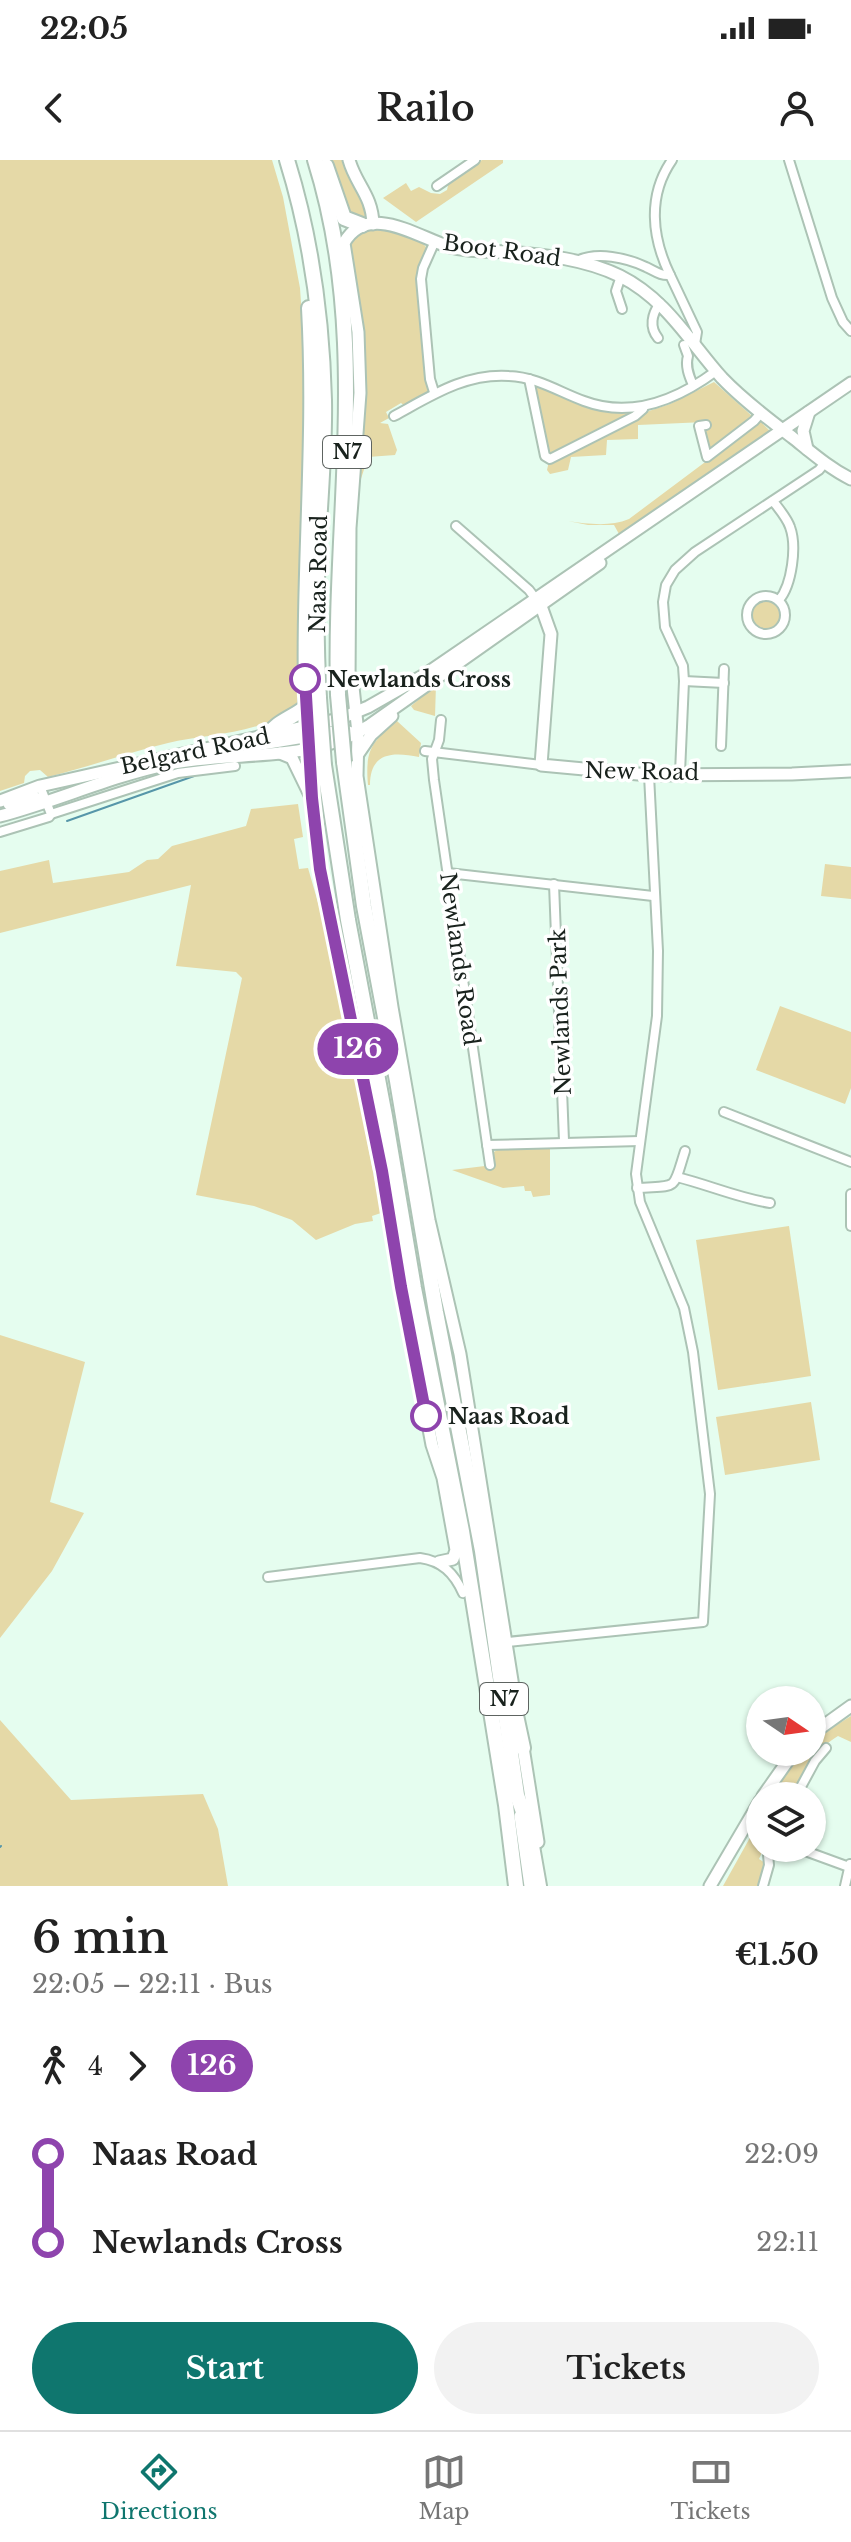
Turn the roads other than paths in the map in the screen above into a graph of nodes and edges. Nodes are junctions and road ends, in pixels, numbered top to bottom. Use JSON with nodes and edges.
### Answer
{"nodes":[{"id":1,"x":287,"y":160,"type":"edge"},
{"id":2,"x":315,"y":160,"type":"edge"},
{"id":3,"x":324,"y":160,"type":"edge"},
{"id":4,"x":349,"y":160,"type":"edge"},
{"id":5,"x":475,"y":160,"type":"edge"},
{"id":6,"x":672,"y":160,"type":"edge"},
{"id":7,"x":789,"y":160,"type":"edge"},
{"id":8,"x":437,"y":186,"type":"dead end"},
{"id":9,"x":327,"y":209,"type":"junction"},
{"id":10,"x":368,"y":224,"type":"junction"},
{"id":11,"x":435,"y":241,"type":"junction"},
{"id":12,"x":577,"y":261,"type":"junction"},
{"id":13,"x":670,"y":275,"type":"junction"},
{"id":14,"x":621,"y":276,"type":"junction"},
{"id":15,"x":660,"y":303,"type":"junction"},
{"id":16,"x":622,"y":309,"type":"dead end"},
{"id":17,"x":851,"y":331,"type":"edge"},
{"id":18,"x":658,"y":338,"type":"dead end"},
{"id":19,"x":690,"y":344,"type":"junction"},
{"id":20,"x":716,"y":371,"type":"junction"},
{"id":21,"x":529,"y":379,"type":"junction"},
{"id":22,"x":851,"y":383,"type":"edge"},
{"id":23,"x":693,"y":385,"type":"junction"},
{"id":24,"x":434,"y":392,"type":"junction"},
{"id":25,"x":644,"y":407,"type":"junction"},
{"id":26,"x":809,"y":412,"type":"junction"},
{"id":27,"x":761,"y":413,"type":"junction"},
{"id":28,"x":394,"y":416,"type":"dead end"},
{"id":29,"x":706,"y":425,"type":"dead end"},
{"id":30,"x":782,"y":430,"type":"junction"},
{"id":31,"x":807,"y":450,"type":"junction"},
{"id":32,"x":824,"y":464,"type":"junction"},
{"id":33,"x":354,"y":465,"type":"junction"},
{"id":34,"x":851,"y":479,"type":"edge"},
{"id":35,"x":773,"y":501,"type":"junction"},
{"id":36,"x":456,"y":526,"type":"dead end"},
{"id":37,"x":779,"y":600,"type":"junction"},
{"id":38,"x":538,"y":602,"type":"junction"},
{"id":39,"x":724,"y":669,"type":"dead end"},
{"id":40,"x":350,"y":679,"type":"junction"},
{"id":41,"x":684,"y":681,"type":"junction"},
{"id":42,"x":724,"y":683,"type":"junction"},
{"id":43,"x":354,"y":695,"type":"junction"},
{"id":44,"x":412,"y":695,"type":"junction"},
{"id":45,"x":313,"y":702,"type":"junction"},
{"id":46,"x":375,"y":703,"type":"junction"},
{"id":47,"x":353,"y":714,"type":"junction"},
{"id":48,"x":441,"y":720,"type":"dead end"},
{"id":49,"x":308,"y":731,"type":"junction"},
{"id":50,"x":267,"y":736,"type":"junction"},
{"id":51,"x":352,"y":744,"type":"junction"},
{"id":52,"x":721,"y":746,"type":"dead end"},
{"id":53,"x":213,"y":747,"type":"junction"},
{"id":54,"x":309,"y":750,"type":"junction"},
{"id":55,"x":275,"y":752,"type":"junction"},
{"id":56,"x":430,"y":752,"type":"junction"},
{"id":57,"x":541,"y":765,"type":"junction"},
{"id":58,"x":235,"y":766,"type":"dead end"},
{"id":59,"x":851,"y":771,"type":"edge"},
{"id":60,"x":680,"y":773,"type":"junction"},
{"id":61,"x":649,"y":775,"type":"junction"},
{"id":62,"x":104,"y":781,"type":"junction"},
{"id":63,"x":40,"y":786,"type":"junction"},
{"id":64,"x":312,"y":798,"type":"junction"},
{"id":65,"x":0,"y":803,"type":"edge"},
{"id":66,"x":49,"y":808,"type":"junction"},
{"id":67,"x":0,"y":816,"type":"edge"},
{"id":68,"x":0,"y":832,"type":"edge"},
{"id":69,"x":448,"y":873,"type":"junction"},
{"id":70,"x":554,"y":884,"type":"junction"},
{"id":71,"x":653,"y":896,"type":"junction"},
{"id":72,"x":724,"y":1112,"type":"dead end"},
{"id":73,"x":564,"y":1141,"type":"junction"},
{"id":74,"x":640,"y":1141,"type":"junction"},
{"id":75,"x":487,"y":1145,"type":"junction"},
{"id":76,"x":685,"y":1151,"type":"dead end"},
{"id":77,"x":851,"y":1162,"type":"edge"},
{"id":78,"x":490,"y":1165,"type":"dead end"},
{"id":79,"x":382,"y":1171,"type":"junction"},
{"id":80,"x":677,"y":1177,"type":"junction"},
{"id":81,"x":637,"y":1188,"type":"junction"},
{"id":82,"x":851,"y":1194,"type":"edge"},
{"id":83,"x":770,"y":1203,"type":"dead end"},
{"id":84,"x":429,"y":1220,"type":"junction"},
{"id":85,"x":851,"y":1226,"type":"edge"},
{"id":86,"x":414,"y":1288,"type":"junction"},
{"id":87,"x":454,"y":1400,"type":"junction"},
{"id":88,"x":439,"y":1562,"type":"junction"},
{"id":89,"x":268,"y":1577,"type":"dead end"},
{"id":90,"x":463,"y":1593,"type":"joint"},
{"id":91,"x":489,"y":1604,"type":"junction"},
{"id":92,"x":476,"y":1617,"type":"junction"},
{"id":93,"x":507,"y":1642,"type":"junction"},
{"id":94,"x":851,"y":1706,"type":"edge"},
{"id":95,"x":826,"y":1724,"type":"edge"},
{"id":96,"x":523,"y":1748,"type":"junction"},
{"id":97,"x":517,"y":1795,"type":"junction"},
{"id":98,"x":745,"y":1825,"type":"edge"},
{"id":99,"x":525,"y":1852,"type":"joint"},
{"id":100,"x":826,"y":1857,"type":"edge"},
{"id":101,"x":769,"y":1862,"type":"edge"},
{"id":102,"x":850,"y":1864,"type":"edge"},
{"id":103,"x":538,"y":1884,"type":"edge"},
{"id":104,"x":516,"y":1886,"type":"edge"},
{"id":105,"x":710,"y":1886,"type":"edge"},
{"id":106,"x":763,"y":1886,"type":"edge"},
{"id":107,"x":845,"y":1886,"type":"edge"}],
"edges":[{"from":1,"to":45,"type":"highway","name":"Naas Road","number":"N7"},
{"from":2,"to":9,"type":"highway","name":"Naas Road","number":"N7"},
{"from":3,"to":10,"type":"highway"},
{"from":4,"to":10,"type":"main road"},
{"from":5,"to":8,"type":"street"},
{"from":6,"to":13,"type":"street"},
{"from":7,"to":17,"type":"street"},
{"from":9,"to":33,"type":"highway"},
{"from":9,"to":51,"type":"highway","name":"Naas Road","number":"N7","bridge":true},
{"from":10,"to":11,"type":"main road","name":"Boot Road"},
{"from":10,"to":33,"type":"main road"},
{"from":11,"to":12,"type":"main road","name":"Boot Road"},
{"from":11,"to":24,"type":"street"},
{"from":12,"to":13,"type":"street"},
{"from":12,"to":14,"type":"main road","name":"Boot Road"},
{"from":13,"to":19,"type":"street"},
{"from":14,"to":15,"type":"main road","name":"Boot Road"},
{"from":14,"to":16,"type":"street"},
{"from":15,"to":18,"type":"street"},
{"from":15,"to":19,"type":"main road","name":"Boot Road"},
{"from":19,"to":20,"type":"main road","name":"Boot Road"},
{"from":19,"to":23,"type":"street","name":"Boot Road"},
{"from":20,"to":23,"type":"street"},
{"from":20,"to":27,"type":"main road","name":"Boot Road"},
{"from":21,"to":24,"type":"street"},
{"from":21,"to":25,"type":"street"},
{"from":21,"to":25,"type":"street"},
{"from":22,"to":26,"type":"main road"},
{"from":23,"to":25,"type":"street"},
{"from":24,"to":28,"type":"street"},
{"from":26,"to":30,"type":"main road"},
{"from":26,"to":31,"type":"main road"},
{"from":27,"to":29,"type":"street"},
{"from":27,"to":30,"type":"main road","name":"Boot Road"},
{"from":30,"to":31,"type":"main road","name":"Boot Road"},
{"from":30,"to":38,"type":"main road"},
{"from":31,"to":32,"type":"main road","name":"Boot Road"},
{"from":32,"to":34,"type":"main road","name":"Boot Road"},
{"from":32,"to":35,"type":"street"},
{"from":33,"to":40,"type":"main road"},
{"from":35,"to":37,"type":"street"},
{"from":35,"to":41,"type":"street"},
{"from":36,"to":38,"type":"street"},
{"from":37,"to":37,"type":"street"},
{"from":38,"to":44,"type":"main road"},
{"from":38,"to":46,"type":"main road","name":"Belgard Road"},
{"from":38,"to":57,"type":"main road"},
{"from":39,"to":42,"type":"street"},
{"from":40,"to":43,"type":"main road"},
{"from":40,"to":47,"type":"main road"},
{"from":41,"to":42,"type":"street"},
{"from":41,"to":60,"type":"street"},
{"from":42,"to":52,"type":"street"},
{"from":43,"to":46,"type":"main road"},
{"from":43,"to":47,"type":"main road"},
{"from":44,"to":51,"type":"main road"},
{"from":44,"to":51,"type":"main road"},
{"from":45,"to":49,"type":"highway"},
{"from":45,"to":50,"type":"highway"},
{"from":45,"to":86,"type":"highway","name":"Naas Road","number":"N7","bridge":true},
{"from":46,"to":47,"type":"main road","name":"Belgard Road"},
{"from":47,"to":49,"type":"main road","name":"Belgard Road"},
{"from":47,"to":51,"type":"main road"},
{"from":48,"to":56,"type":"street","name":"Newlands Road"},
{"from":49,"to":50,"type":"main road","name":"Belgard Road"},
{"from":49,"to":51,"type":"main road"},
{"from":49,"to":53,"type":"main road"},
{"from":49,"to":54,"type":"main road"},
{"from":50,"to":53,"type":"main road","name":"Belgard Road"},
{"from":51,"to":54,"type":"main road","name":"Belgard Road"},
{"from":51,"to":84,"type":"main road","name":"Naas Road"},
{"from":51,"to":87,"type":"highway","name":"Naas Road","number":"N7"},
{"from":53,"to":63,"type":"main road","name":"Belgard Road"},
{"from":54,"to":55,"type":"main road","name":"Belgard Road"},
{"from":54,"to":64,"type":"main road"},
{"from":55,"to":62,"type":"main road","name":"Belgard Road"},
{"from":55,"to":64,"type":"main road"},
{"from":56,"to":57,"type":"street","name":"New Road"},
{"from":56,"to":69,"type":"street","name":"Newlands Road"},
{"from":57,"to":61,"type":"main road","name":"New Road"},
{"from":58,"to":66,"type":"street","name":"Belgard Road"},
{"from":59,"to":60,"type":"main road","name":"New Road"},
{"from":60,"to":61,"type":"main road","name":"New Road"},
{"from":61,"to":71,"type":"street"},
{"from":62,"to":63,"type":"main road","name":"Belgard Road"},
{"from":62,"to":66,"type":"main road","name":"Belgard Road"},
{"from":63,"to":65,"type":"main road","name":"Belgard Road"},
{"from":63,"to":66,"type":"street"},
{"from":64,"to":79,"type":"main road"},
{"from":65,"to":66,"type":"main road","name":"Belgard Road"},
{"from":66,"to":67,"type":"main road","name":"Belgard Road"},
{"from":66,"to":68,"type":"street","name":"Belgard Road"},
{"from":69,"to":70,"type":"street"},
{"from":69,"to":75,"type":"street","name":"Newlands Road"},
{"from":70,"to":71,"type":"street"},
{"from":70,"to":73,"type":"street","name":"Newlands Park"},
{"from":71,"to":74,"type":"street"},
{"from":72,"to":77,"type":"street"},
{"from":73,"to":74,"type":"street"},
{"from":73,"to":75,"type":"street"},
{"from":74,"to":81,"type":"street"},
{"from":75,"to":78,"type":"street","name":"Newlands Road"},
{"from":76,"to":80,"type":"street"},
{"from":79,"to":86,"type":"highway"},
{"from":79,"to":88,"type":"main road"},
{"from":80,"to":81,"type":"street"},
{"from":80,"to":83,"type":"street"},
{"from":81,"to":93,"type":"street"},
{"from":82,"to":85,"type":"street"},
{"from":84,"to":87,"type":"highway","number":"N7"},
{"from":84,"to":93,"type":"main road","name":"Naas Road"},
{"from":86,"to":92,"type":"highway","name":"Naas Road","number":"N7"},
{"from":87,"to":91,"type":"highway","name":"Naas Road","number":"N7"},
{"from":88,"to":89,"type":"street"},
{"from":88,"to":90,"type":"street"},
{"from":90,"to":92,"type":"highway","number":"N7"},
{"from":91,"to":96,"type":"highway","number":"N7"},
{"from":91,"to":97,"type":"highway","name":"Naas Road","number":"N7"},
{"from":92,"to":104,"type":"highway","name":"Naas Road","number":"N7"},
{"from":93,"to":96,"type":"main road","name":"Naas Road"},
{"from":94,"to":95,"type":"main road"},
{"from":96,"to":103,"type":"main road","name":"Naas Road"},
{"from":97,"to":99,"type":"main road","name":"Naas Road"},
{"from":97,"to":103,"type":"highway"},
{"from":98,"to":105,"type":"main road"},
{"from":99,"to":103,"type":"highway"},
{"from":100,"to":102,"type":"street"},
{"from":101,"to":106,"type":"street"},
{"from":102,"to":107,"type":"street"}]}
